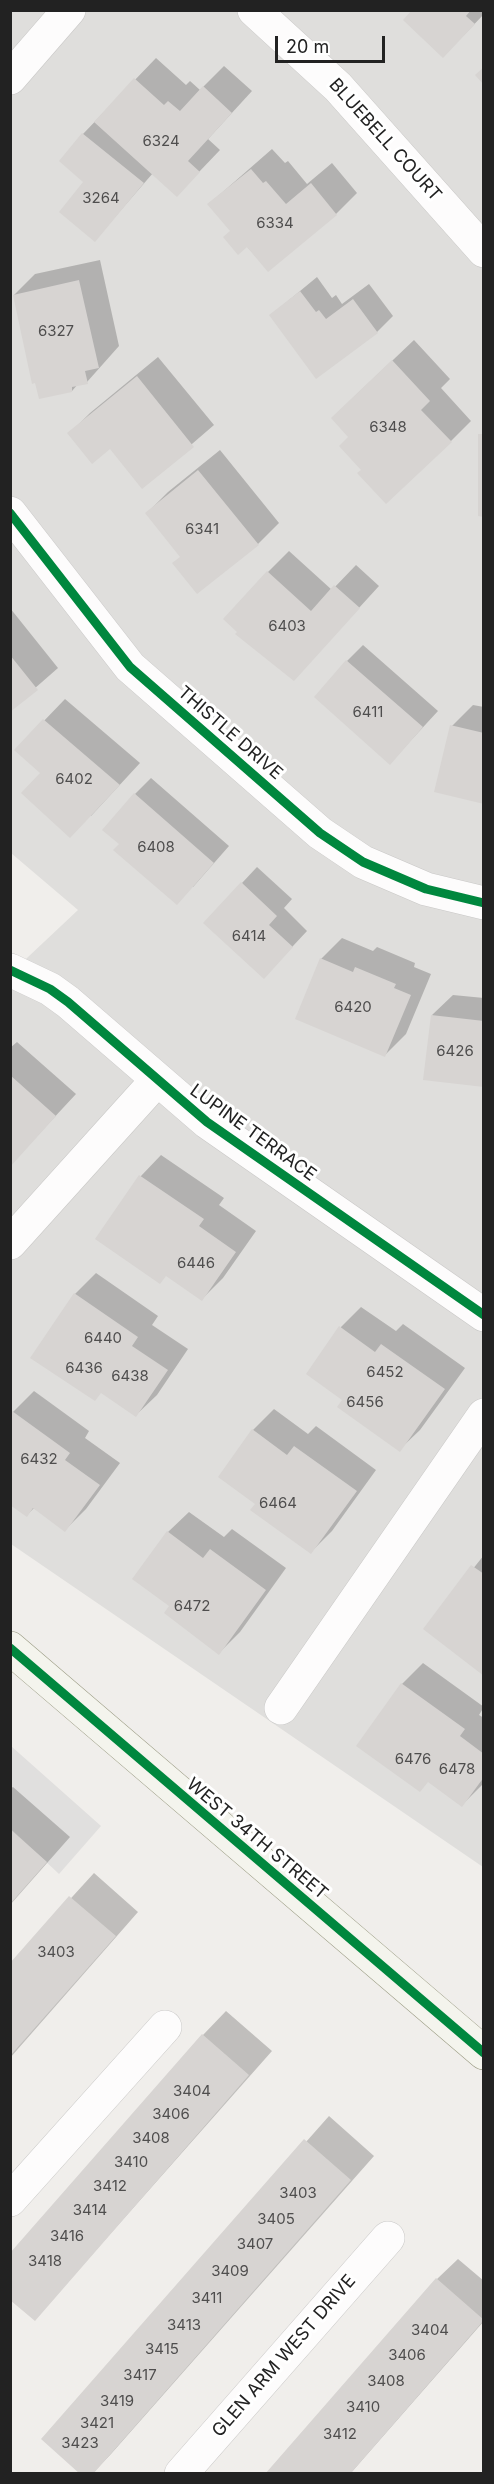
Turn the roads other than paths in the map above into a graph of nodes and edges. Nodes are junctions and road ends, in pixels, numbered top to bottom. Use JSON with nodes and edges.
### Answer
{"nodes":[{"id":1,"x":69,"y":10,"type":"edge"},
{"id":2,"x":254,"y":10,"type":"edge"},
{"id":3,"x":10,"y":78,"type":"edge"},
{"id":4,"x":483,"y":251,"type":"edge"},
{"id":5,"x":10,"y":513,"type":"edge"},
{"id":6,"x":483,"y":903,"type":"edge"},
{"id":7,"x":10,"y":970,"type":"edge"},
{"id":8,"x":157,"y":1080,"type":"junction"},
{"id":9,"x":10,"y":1243,"type":"edge"},
{"id":10,"x":483,"y":1315,"type":"edge"},
{"id":11,"x":483,"y":1415,"type":"edge"},
{"id":12,"x":10,"y":1648,"type":"edge"},
{"id":13,"x":281,"y":1708,"type":"dead end"},
{"id":14,"x":165,"y":2027,"type":"dead end"},
{"id":15,"x":483,"y":2053,"type":"edge"},
{"id":16,"x":10,"y":2200,"type":"edge"},
{"id":17,"x":388,"y":2238,"type":"dead end"},
{"id":18,"x":181,"y":2474,"type":"edge"}],
"edges":[{"from":1,"to":3,"type":"street"},
{"from":2,"to":4,"type":"street","name":"BLUEBELL COURT"},
{"from":5,"to":6,"type":"street","name":"THISTLE DRIVE"},
{"from":7,"to":8,"type":"street","name":"LUPINE TERRACE"},
{"from":8,"to":9,"type":"street"},
{"from":8,"to":10,"type":"street","name":"LUPINE TERRACE"},
{"from":11,"to":13,"type":"street"},
{"from":12,"to":15,"type":"street","name":"WEST 34TH STREET"},
{"from":14,"to":16,"type":"street"},
{"from":17,"to":18,"type":"street","name":"GLEN ARM WEST DRIVE"}]}
